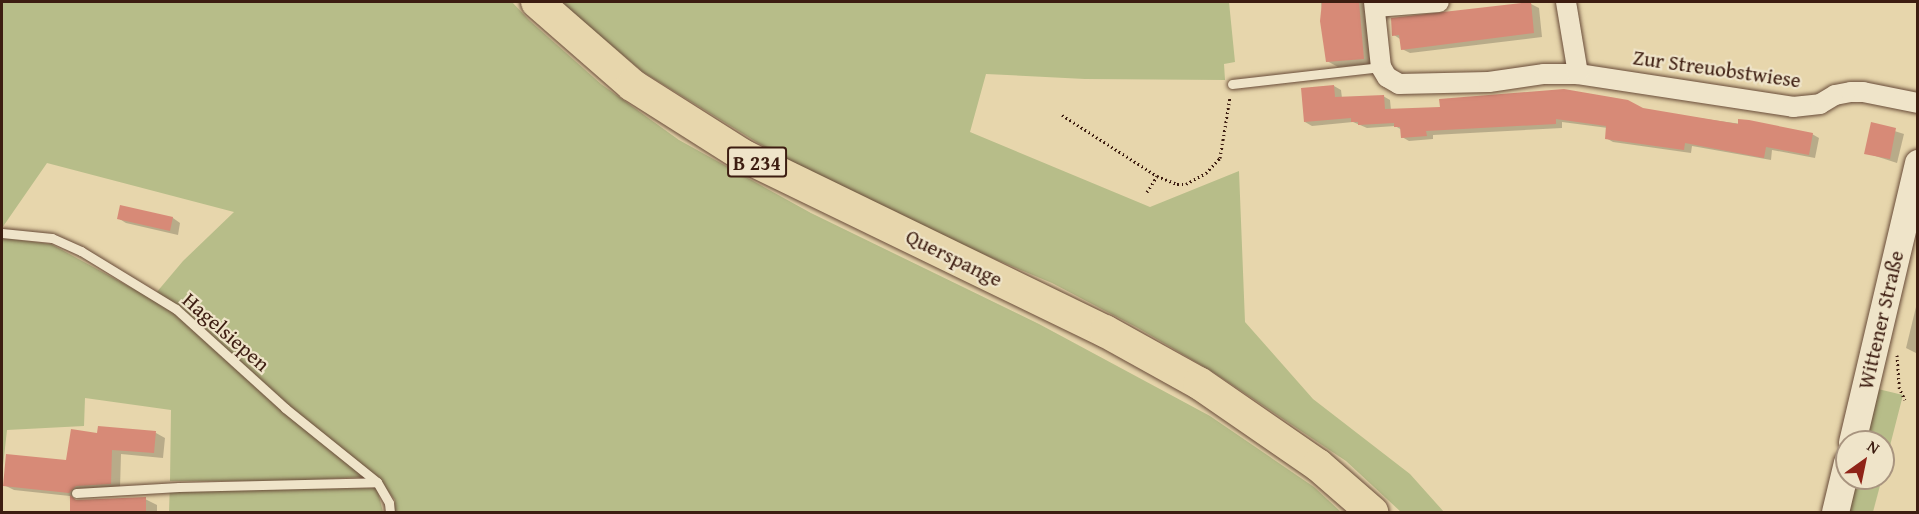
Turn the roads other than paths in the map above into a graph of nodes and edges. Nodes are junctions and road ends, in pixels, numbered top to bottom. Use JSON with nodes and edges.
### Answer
{"nodes":[{"id":1,"x":537,"y":2,"type":"edge"},
{"id":2,"x":1439,"y":2,"type":"edge"},
{"id":3,"x":1566,"y":2,"type":"edge"},
{"id":4,"x":1374,"y":4,"type":"edge"},
{"id":5,"x":1381,"y":67,"type":"junction"},
{"id":6,"x":1578,"y":74,"type":"junction"},
{"id":7,"x":1232,"y":84,"type":"road end"},
{"id":8,"x":1917,"y":103,"type":"edge"},
{"id":9,"x":1917,"y":163,"type":"edge"},
{"id":10,"x":2,"y":233,"type":"edge"},
{"id":11,"x":1855,"y":430,"type":"edge"},
{"id":12,"x":376,"y":482,"type":"junction"},
{"id":13,"x":1840,"y":490,"type":"edge"},
{"id":14,"x":76,"y":493,"type":"dead end"},
{"id":15,"x":390,"y":513,"type":"edge"},
{"id":16,"x":1372,"y":513,"type":"edge"},
{"id":17,"x":1835,"y":513,"type":"edge"}],
"edges":[{"from":1,"to":16,"type":"main road","name":"Querspange","number":"B 234"},
{"from":2,"to":4,"type":"street"},
{"from":3,"to":6,"type":"street"},
{"from":4,"to":5,"type":"street"},
{"from":5,"to":6,"type":"street","name":"Zur Streuobstwiese"},
{"from":5,"to":7,"type":"lane"},
{"from":6,"to":8,"type":"street","name":"Zur Streuobstwiese"},
{"from":9,"to":11,"type":"main road","name":"Wittener Straße"},
{"from":10,"to":12,"type":"lane","name":"Hagelsiepen"},
{"from":12,"to":14,"type":"lane"},
{"from":12,"to":15,"type":"lane","name":"Hagelsiepen"},
{"from":13,"to":17,"type":"main road"}]}
